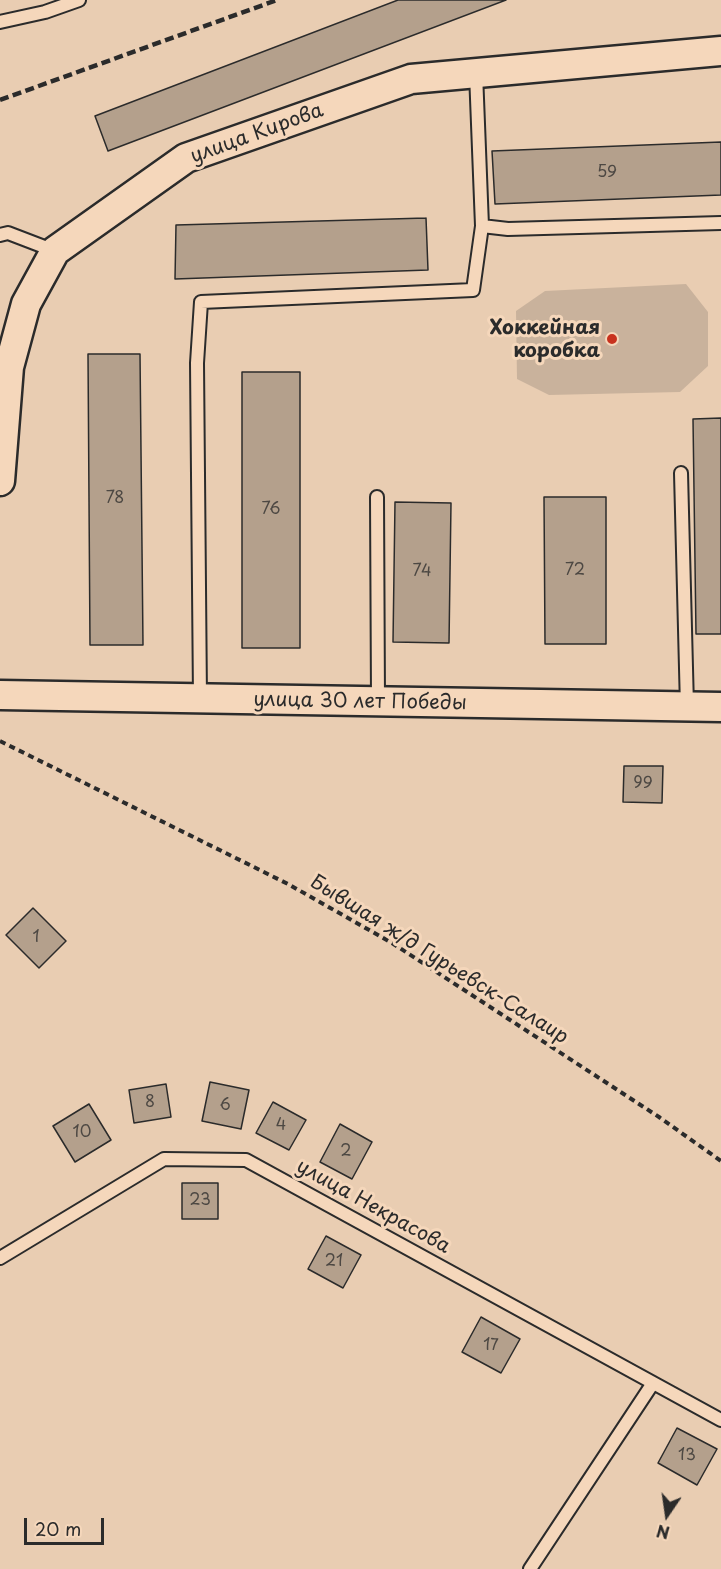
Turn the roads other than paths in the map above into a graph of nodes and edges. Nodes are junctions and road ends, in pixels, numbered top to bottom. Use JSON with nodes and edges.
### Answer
{"nodes":[{"id":1,"x":80,"y":0,"type":"edge"},
{"id":2,"x":0,"y":22,"type":"edge"},
{"id":3,"x":721,"y":51,"type":"edge"},
{"id":4,"x":476,"y":73,"type":"junction"},
{"id":5,"x":721,"y":222,"type":"edge"},
{"id":6,"x":482,"y":226,"type":"junction"},
{"id":7,"x":0,"y":235,"type":"edge"},
{"id":8,"x":55,"y":251,"type":"junction"},
{"id":9,"x":681,"y":473,"type":"dead end"},
{"id":10,"x":0,"y":481,"type":"edge"},
{"id":11,"x":377,"y":497,"type":"dead end"},
{"id":12,"x":0,"y":695,"type":"edge"},
{"id":13,"x":200,"y":699,"type":"junction"},
{"id":14,"x":378,"y":702,"type":"junction"},
{"id":15,"x":687,"y":707,"type":"junction"},
{"id":16,"x":721,"y":707,"type":"edge"},
{"id":17,"x":0,"y":1258,"type":"edge"},
{"id":18,"x":653,"y":1383,"type":"junction"},
{"id":19,"x":721,"y":1420,"type":"edge"},
{"id":20,"x":530,"y":1569,"type":"edge"}],
"edges":[{"from":1,"to":2,"type":"lane"},
{"from":3,"to":4,"type":"street","name":"улица Кирова"},
{"from":4,"to":6,"type":"lane"},
{"from":4,"to":8,"type":"street","name":"улица Кирова"},
{"from":5,"to":6,"type":"lane"},
{"from":6,"to":13,"type":"lane"},
{"from":7,"to":8,"type":"lane"},
{"from":8,"to":10,"type":"street","name":"улица Кирова"},
{"from":9,"to":15,"type":"lane"},
{"from":11,"to":14,"type":"lane"},
{"from":12,"to":13,"type":"street","name":"улица 30 лет Победы"},
{"from":13,"to":14,"type":"street","name":"улица 30 лет Победы"},
{"from":14,"to":15,"type":"street","name":"улица 30 лет Победы"},
{"from":15,"to":16,"type":"street","name":"улица 30 лет Победы"},
{"from":17,"to":18,"type":"lane","name":"улица Некрасова"},
{"from":18,"to":19,"type":"lane","name":"улица Некрасова"},
{"from":18,"to":20,"type":"lane"}]}
